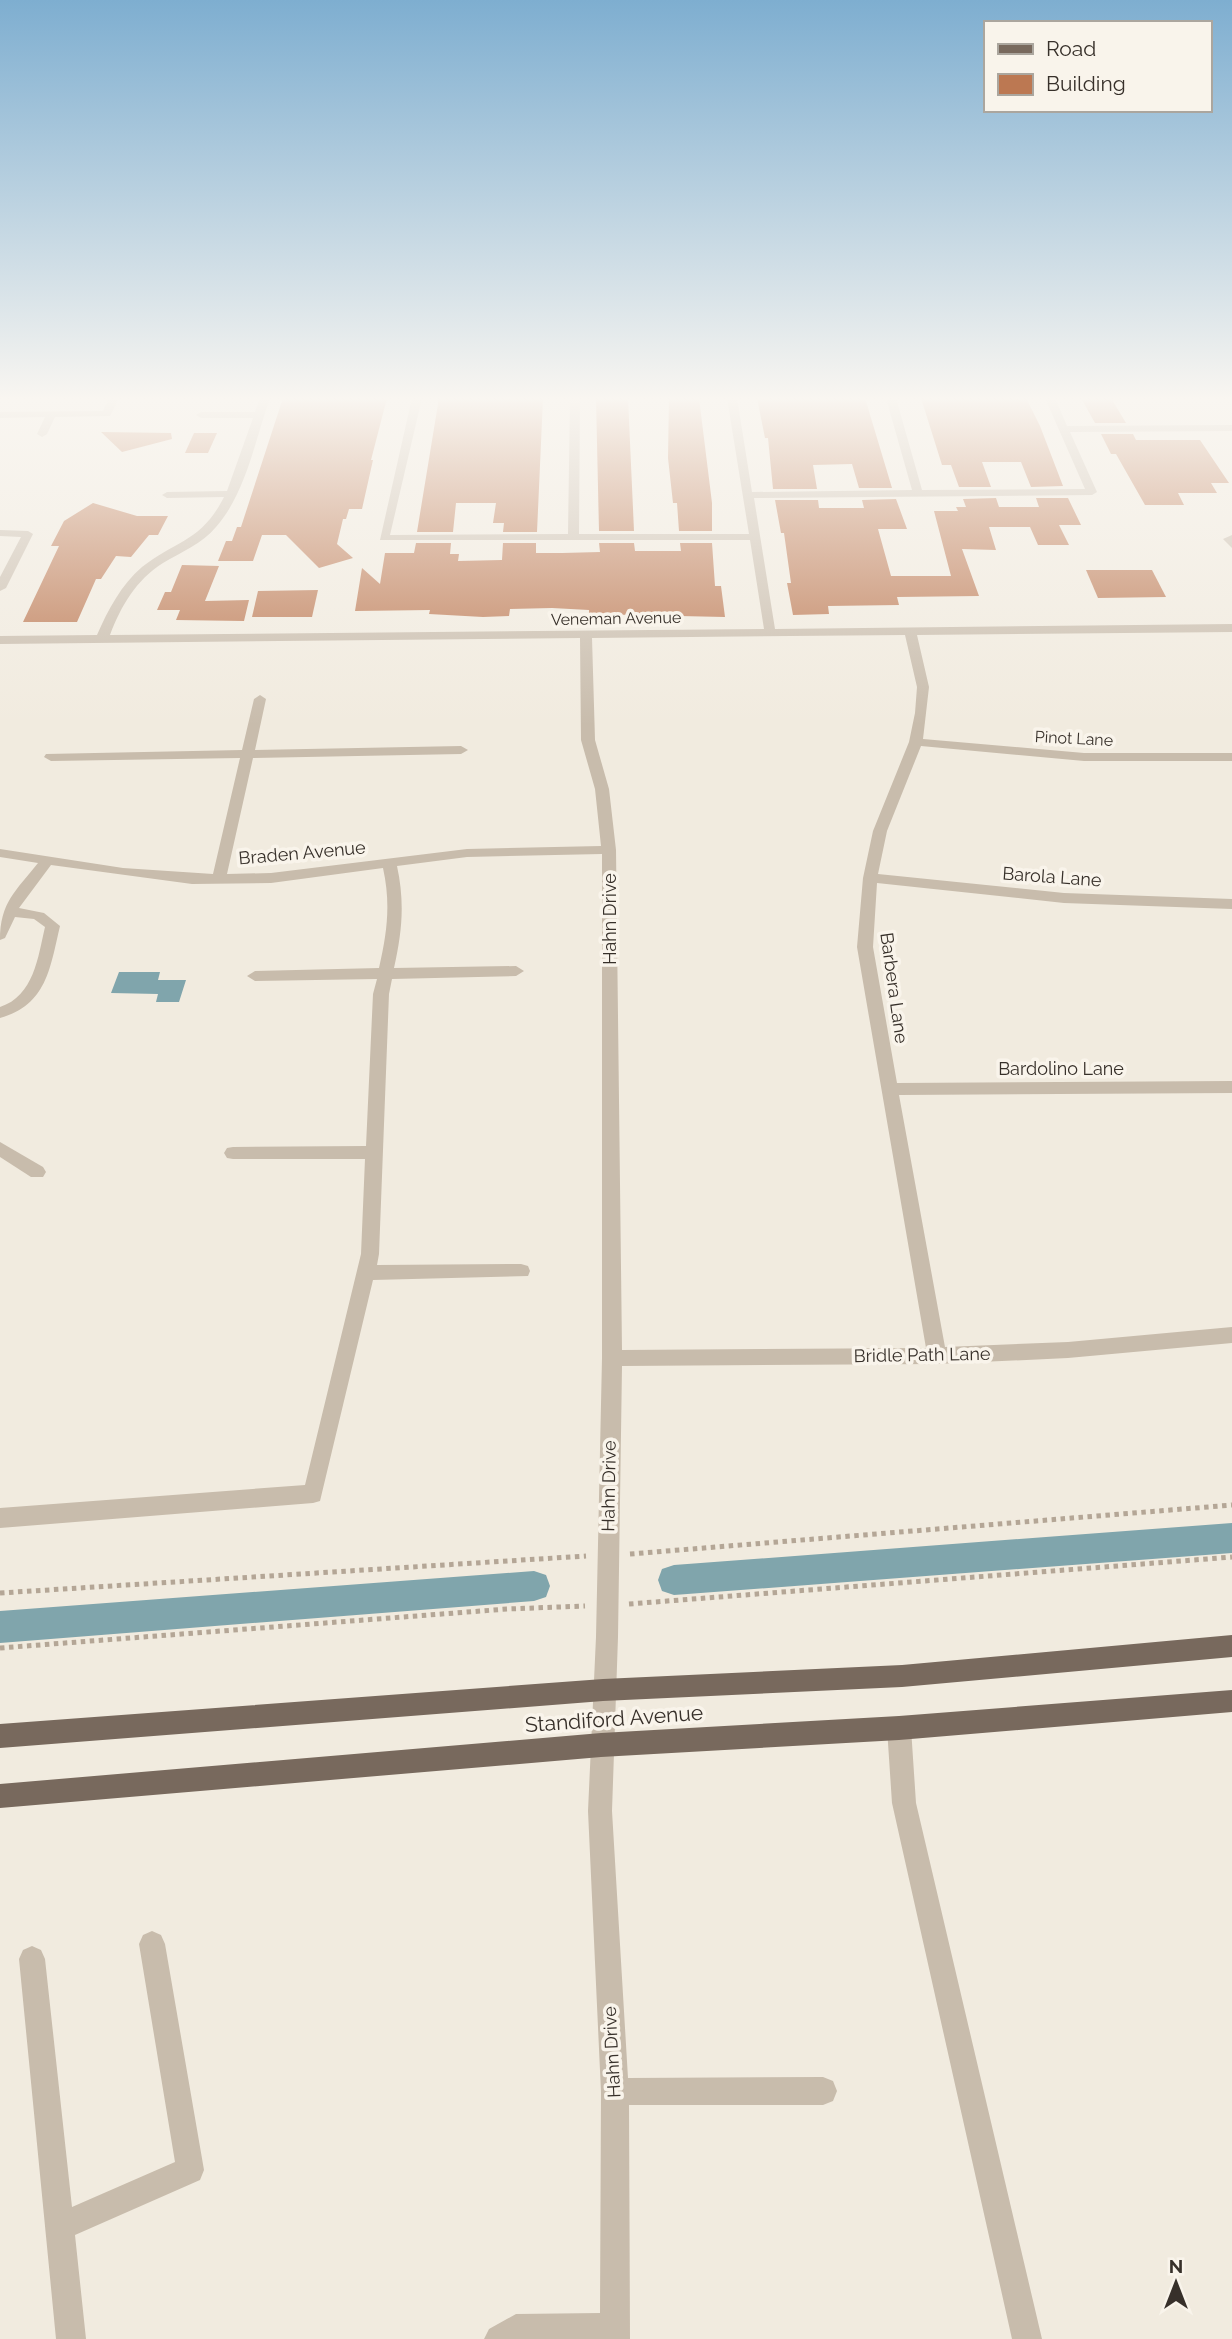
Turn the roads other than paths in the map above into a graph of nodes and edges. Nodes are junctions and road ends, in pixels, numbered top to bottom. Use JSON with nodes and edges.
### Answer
{"nodes":[{"id":1,"x":223,"y":507,"type":"edge"},
{"id":2,"x":391,"y":507,"type":"edge"},
{"id":3,"x":573,"y":507,"type":"edge"},
{"id":4,"x":750,"y":507,"type":"edge"},
{"id":5,"x":0,"y":533,"type":"edge"},
{"id":6,"x":755,"y":537,"type":"junction"},
{"id":7,"x":573,"y":538,"type":"junction"},
{"id":8,"x":1232,"y":538,"type":"edge"},
{"id":9,"x":1232,"y":545,"type":"edge"},
{"id":10,"x":0,"y":588,"type":"edge"},
{"id":11,"x":1232,"y":628,"type":"edge"},
{"id":12,"x":910,"y":631,"type":"junction"},
{"id":13,"x":770,"y":632,"type":"junction"},
{"id":14,"x":586,"y":634,"type":"junction"},
{"id":15,"x":102,"y":639,"type":"junction"},
{"id":16,"x":0,"y":640,"type":"edge"},
{"id":17,"x":260,"y":699,"type":"dead end"},
{"id":18,"x":916,"y":742,"type":"junction"},
{"id":19,"x":461,"y":750,"type":"dead end"},
{"id":20,"x":248,"y":754,"type":"junction"},
{"id":21,"x":51,"y":757,"type":"dead end"},
{"id":22,"x":1232,"y":757,"type":"edge"},
{"id":23,"x":609,"y":850,"type":"junction"},
{"id":24,"x":0,"y":853,"type":"edge"},
{"id":25,"x":48,"y":860,"type":"junction"},
{"id":26,"x":388,"y":863,"type":"junction"},
{"id":27,"x":870,"y":878,"type":"junction"},
{"id":28,"x":219,"y":879,"type":"junction"},
{"id":29,"x":1232,"y":904,"type":"edge"},
{"id":30,"x":10,"y":912,"type":"junction"},
{"id":31,"x":0,"y":935,"type":"edge"},
{"id":32,"x":516,"y":971,"type":"dead end"},
{"id":33,"x":386,"y":973,"type":"junction"},
{"id":34,"x":255,"y":976,"type":"dead end"},
{"id":35,"x":0,"y":1013,"type":"edge"},
{"id":36,"x":1232,"y":1087,"type":"edge"},
{"id":37,"x":890,"y":1089,"type":"junction"},
{"id":38,"x":0,"y":1148,"type":"edge"},
{"id":39,"x":373,"y":1152,"type":"junction"},
{"id":40,"x":233,"y":1153,"type":"dead end"},
{"id":41,"x":37,"y":1172,"type":"dead end"},
{"id":42,"x":522,"y":1270,"type":"dead end"},
{"id":43,"x":365,"y":1273,"type":"junction"},
{"id":44,"x":1232,"y":1335,"type":"edge"},
{"id":45,"x":937,"y":1356,"type":"junction"},
{"id":46,"x":612,"y":1358,"type":"junction"},
{"id":47,"x":0,"y":1518,"type":"edge"},
{"id":48,"x":1232,"y":1646,"type":"edge"},
{"id":49,"x":603,"y":1690,"type":"junction"},
{"id":50,"x":1232,"y":1701,"type":"edge"},
{"id":51,"x":899,"y":1728,"type":"junction"},
{"id":52,"x":0,"y":1736,"type":"edge"},
{"id":53,"x":601,"y":1745,"type":"junction"},
{"id":54,"x":0,"y":1796,"type":"edge"},
{"id":55,"x":152,"y":1944,"type":"dead end"},
{"id":56,"x":32,"y":1959,"type":"dead end"},
{"id":57,"x":823,"y":2091,"type":"dead end"},
{"id":58,"x":615,"y":2092,"type":"junction"},
{"id":59,"x":60,"y":2227,"type":"junction"},
{"id":60,"x":615,"y":2333,"type":"edge"},
{"id":61,"x":71,"y":2339,"type":"edge"},
{"id":62,"x":499,"y":2339,"type":"edge"},
{"id":63,"x":1027,"y":2339,"type":"edge"}],
"edges":[{"from":1,"to":15,"type":"street"},
{"from":2,"to":7,"type":"street"},
{"from":3,"to":7,"type":"street"},
{"from":4,"to":6,"type":"street"},
{"from":5,"to":10,"type":"street"},
{"from":6,"to":7,"type":"street"},
{"from":6,"to":13,"type":"street"},
{"from":8,"to":9,"type":"street"},
{"from":11,"to":12,"type":"street","name":"Veneman Avenue"},
{"from":12,"to":13,"type":"street","name":"Veneman Avenue"},
{"from":12,"to":18,"type":"street","name":"Barbera Lane"},
{"from":13,"to":14,"type":"street","name":"Veneman Avenue"},
{"from":14,"to":15,"type":"street","name":"Veneman Avenue"},
{"from":14,"to":23,"type":"street","name":"Hahn Drive"},
{"from":15,"to":16,"type":"street","name":"Veneman Avenue"},
{"from":17,"to":20,"type":"street"},
{"from":18,"to":22,"type":"street","name":"Pinot Lane"},
{"from":18,"to":27,"type":"street","name":"Barbera Lane"},
{"from":19,"to":20,"type":"street"},
{"from":20,"to":21,"type":"street"},
{"from":20,"to":28,"type":"street"},
{"from":23,"to":26,"type":"street","name":"Braden Avenue"},
{"from":23,"to":46,"type":"street","name":"Hahn Drive"},
{"from":24,"to":25,"type":"street","name":"Braden Avenue"},
{"from":25,"to":28,"type":"street","name":"Braden Avenue"},
{"from":25,"to":30,"type":"street"},
{"from":26,"to":28,"type":"street","name":"Braden Avenue"},
{"from":26,"to":33,"type":"street"},
{"from":27,"to":29,"type":"street","name":"Barola Lane"},
{"from":27,"to":37,"type":"street","name":"Barbera Lane"},
{"from":30,"to":31,"type":"street"},
{"from":30,"to":35,"type":"street"},
{"from":32,"to":33,"type":"street"},
{"from":33,"to":34,"type":"street"},
{"from":33,"to":39,"type":"street"},
{"from":36,"to":37,"type":"street","name":"Bardolino Lane"},
{"from":37,"to":45,"type":"street","name":"Barbera Lane"},
{"from":38,"to":41,"type":"street"},
{"from":39,"to":40,"type":"street"},
{"from":39,"to":43,"type":"street"},
{"from":42,"to":43,"type":"street"},
{"from":43,"to":47,"type":"street"},
{"from":44,"to":45,"type":"street","name":"Bridle Path Lane"},
{"from":45,"to":46,"type":"street","name":"Bridle Path Lane"},
{"from":46,"to":49,"type":"street","name":"Hahn Drive"},
{"from":48,"to":49,"type":"main road","name":"Standiford Avenue"},
{"from":49,"to":52,"type":"main road","name":"Standiford Avenue"},
{"from":49,"to":53,"type":"street","name":"Hahn Drive"},
{"from":50,"to":51,"type":"main road","name":"Standiford Avenue"},
{"from":51,"to":53,"type":"main road","name":"Standiford Avenue"},
{"from":51,"to":63,"type":"street"},
{"from":53,"to":54,"type":"main road","name":"Standiford Avenue"},
{"from":53,"to":58,"type":"street","name":"Hahn Drive"},
{"from":55,"to":59,"type":"street"},
{"from":56,"to":59,"type":"street"},
{"from":57,"to":58,"type":"street"},
{"from":58,"to":60,"type":"street","name":"Hahn Drive"},
{"from":59,"to":61,"type":"street"},
{"from":60,"to":62,"type":"street"}]}
